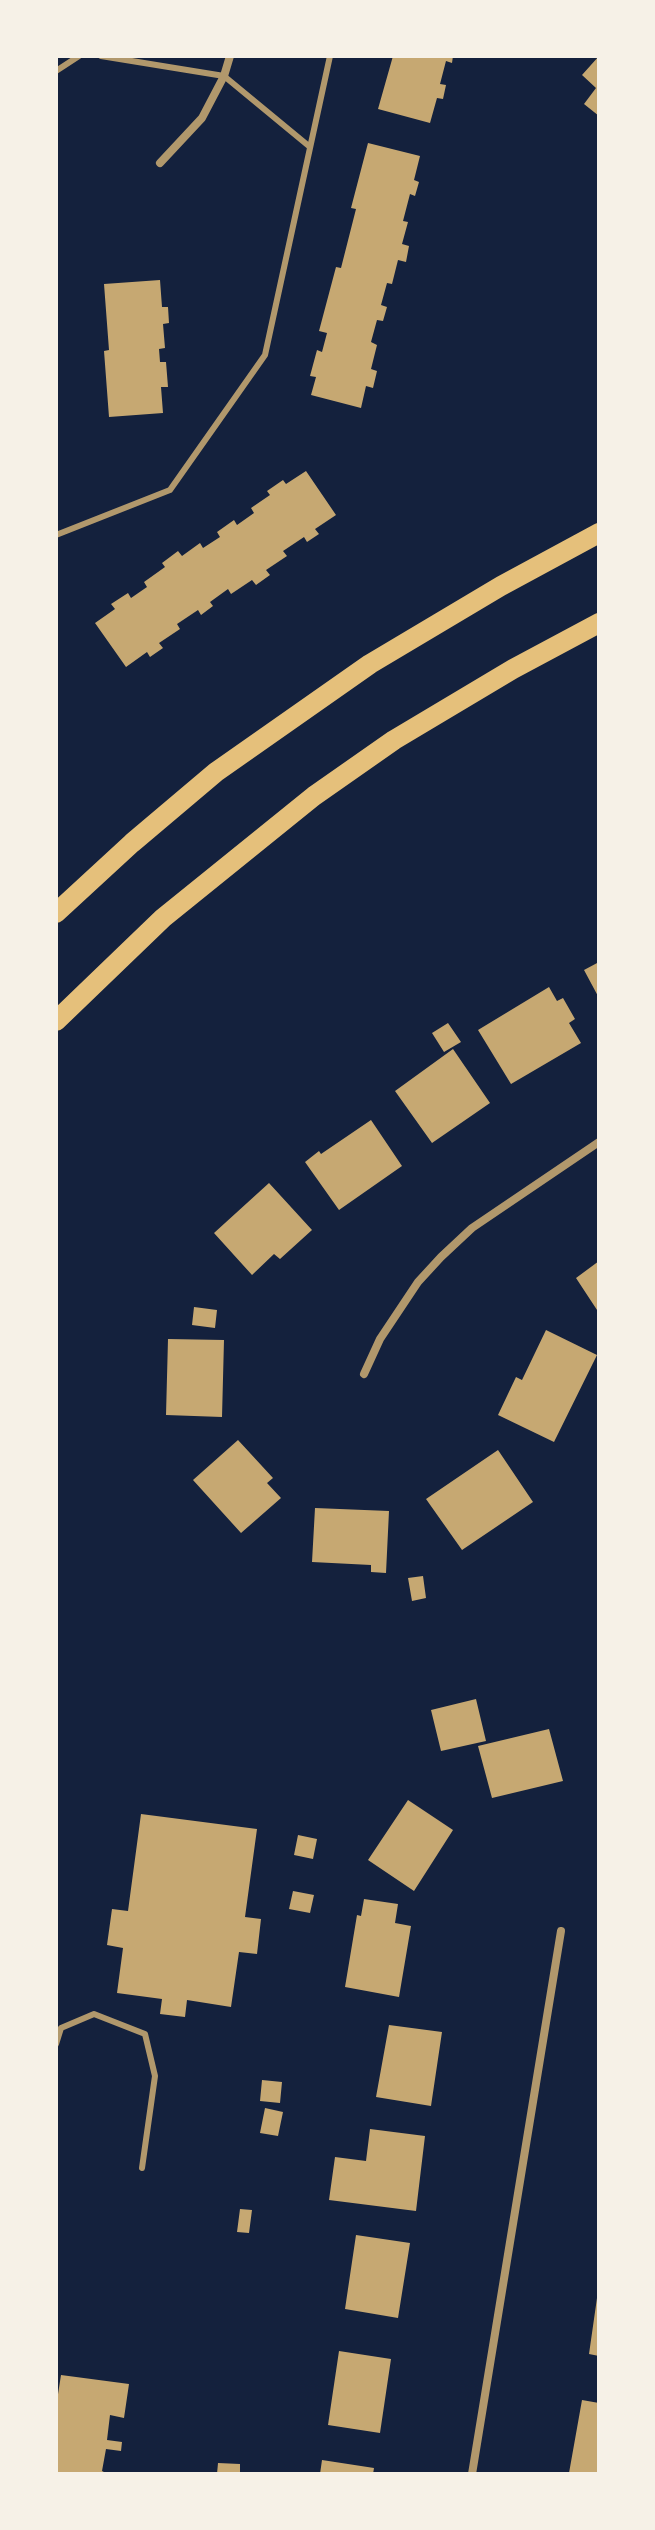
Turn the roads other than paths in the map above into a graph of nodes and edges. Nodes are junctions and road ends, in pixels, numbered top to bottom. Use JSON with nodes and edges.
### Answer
{"nodes":[{"id":1,"x":79,"y":56,"type":"edge"},
{"id":2,"x":101,"y":56,"type":"edge"},
{"id":3,"x":230,"y":56,"type":"edge"},
{"id":4,"x":330,"y":56,"type":"edge"},
{"id":5,"x":56,"y":71,"type":"edge"},
{"id":6,"x":224,"y":76,"type":"junction"},
{"id":7,"x":310,"y":147,"type":"junction"},
{"id":8,"x":160,"y":163,"type":"dead end"},
{"id":9,"x":599,"y":533,"type":"edge"},
{"id":10,"x":56,"y":535,"type":"edge"},
{"id":11,"x":599,"y":623,"type":"edge"},
{"id":12,"x":56,"y":913,"type":"edge"},
{"id":13,"x":56,"y":1021,"type":"edge"},
{"id":14,"x":599,"y":1142,"type":"edge"},
{"id":15,"x":364,"y":1374,"type":"dead end"},
{"id":16,"x":561,"y":1931,"type":"dead end"},
{"id":17,"x":56,"y":2044,"type":"edge"},
{"id":18,"x":142,"y":2168,"type":"dead end"},
{"id":19,"x":472,"y":2474,"type":"edge"}],
"edges":[{"from":1,"to":5,"type":"lane"},
{"from":2,"to":6,"type":"lane"},
{"from":3,"to":6,"type":"street"},
{"from":4,"to":7,"type":"lane"},
{"from":6,"to":7,"type":"lane"},
{"from":6,"to":8,"type":"street"},
{"from":7,"to":10,"type":"lane"},
{"from":9,"to":12,"type":"main road"},
{"from":11,"to":13,"type":"main road"},
{"from":14,"to":15,"type":"street"},
{"from":16,"to":19,"type":"street"},
{"from":17,"to":18,"type":"lane"}]}
